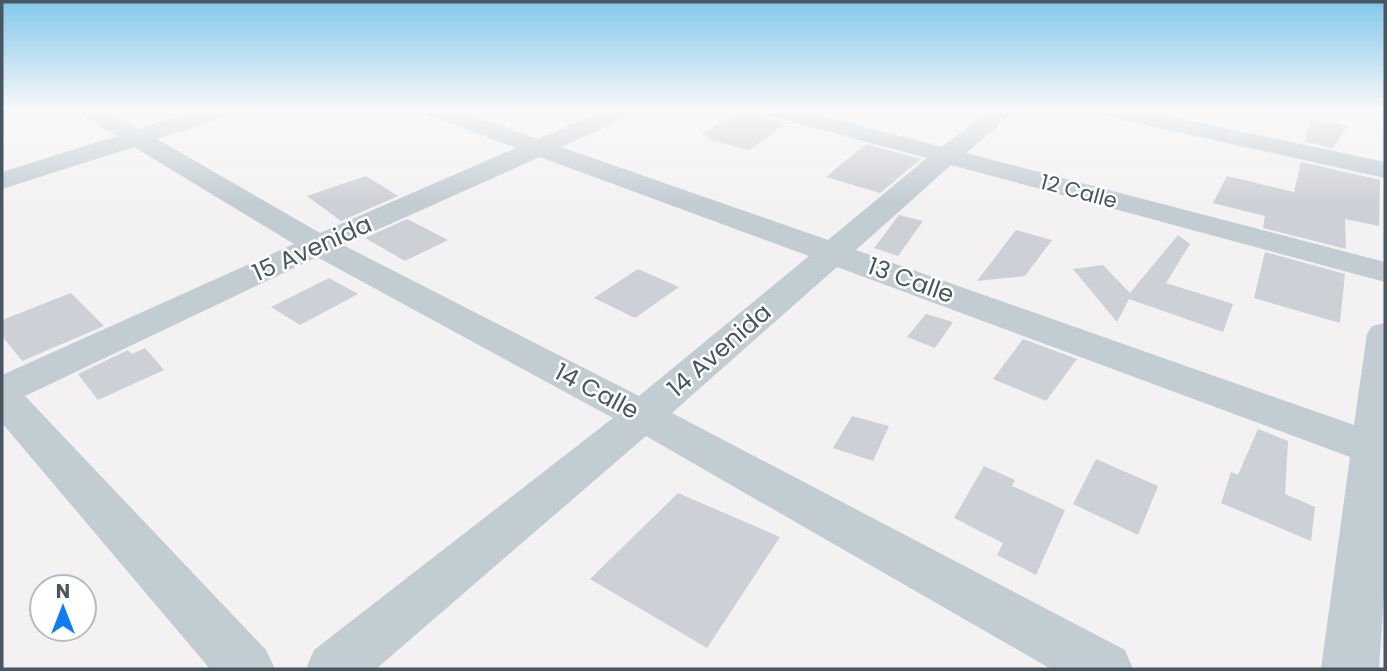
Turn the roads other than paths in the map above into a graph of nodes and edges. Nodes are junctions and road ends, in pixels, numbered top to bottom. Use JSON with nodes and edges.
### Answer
{"nodes":[{"id":1,"x":123,"y":141,"type":"edge"},
{"id":2,"x":143,"y":141,"type":"edge"},
{"id":3,"x":522,"y":141,"type":"edge"},
{"id":4,"x":551,"y":141,"type":"edge"},
{"id":5,"x":891,"y":141,"type":"edge"},
{"id":6,"x":965,"y":141,"type":"edge"},
{"id":7,"x":1253,"y":141,"type":"edge"},
{"id":8,"x":538,"y":147,"type":"junction"},
{"id":9,"x":946,"y":156,"type":"junction"},
{"id":10,"x":1385,"y":170,"type":"edge"},
{"id":11,"x":2,"y":181,"type":"edge"},
{"id":12,"x":318,"y":245,"type":"junction"},
{"id":13,"x":834,"y":252,"type":"junction"},
{"id":14,"x":1385,"y":272,"type":"edge"},
{"id":15,"x":1385,"y":334,"type":"edge"},
{"id":16,"x":2,"y":391,"type":"edge"},
{"id":17,"x":2,"y":397,"type":"edge"},
{"id":18,"x":643,"y":415,"type":"junction"},
{"id":19,"x":1380,"y":451,"type":"edge"},
{"id":20,"x":246,"y":669,"type":"edge"},
{"id":21,"x":334,"y":669,"type":"edge"},
{"id":22,"x":1105,"y":669,"type":"edge"},
{"id":23,"x":1350,"y":669,"type":"edge"}],
"edges":[{"from":1,"to":11,"type":"street"},
{"from":2,"to":12,"type":"street","name":"14 Calle"},
{"from":3,"to":8,"type":"street","name":"13 Calle"},
{"from":4,"to":8,"type":"street","name":"15 Avenida"},
{"from":5,"to":9,"type":"street","name":"12 Calle"},
{"from":6,"to":9,"type":"street","name":"14 Avenida"},
{"from":7,"to":10,"type":"street"},
{"from":8,"to":12,"type":"street","name":"15 Avenida"},
{"from":8,"to":13,"type":"street","name":"13 Calle"},
{"from":9,"to":13,"type":"street","name":"14 Avenida"},
{"from":9,"to":14,"type":"street","name":"12 Calle"},
{"from":12,"to":16,"type":"street","name":"15 Avenida"},
{"from":12,"to":18,"type":"street","name":"14 Calle"},
{"from":13,"to":18,"type":"street","name":"14 Avenida"},
{"from":13,"to":19,"type":"street","name":"13 Calle"},
{"from":15,"to":19,"type":"street"},
{"from":17,"to":20,"type":"street"},
{"from":18,"to":21,"type":"street","name":"14 Avenida"},
{"from":18,"to":22,"type":"street","name":"14 Calle"},
{"from":19,"to":23,"type":"street"}]}
